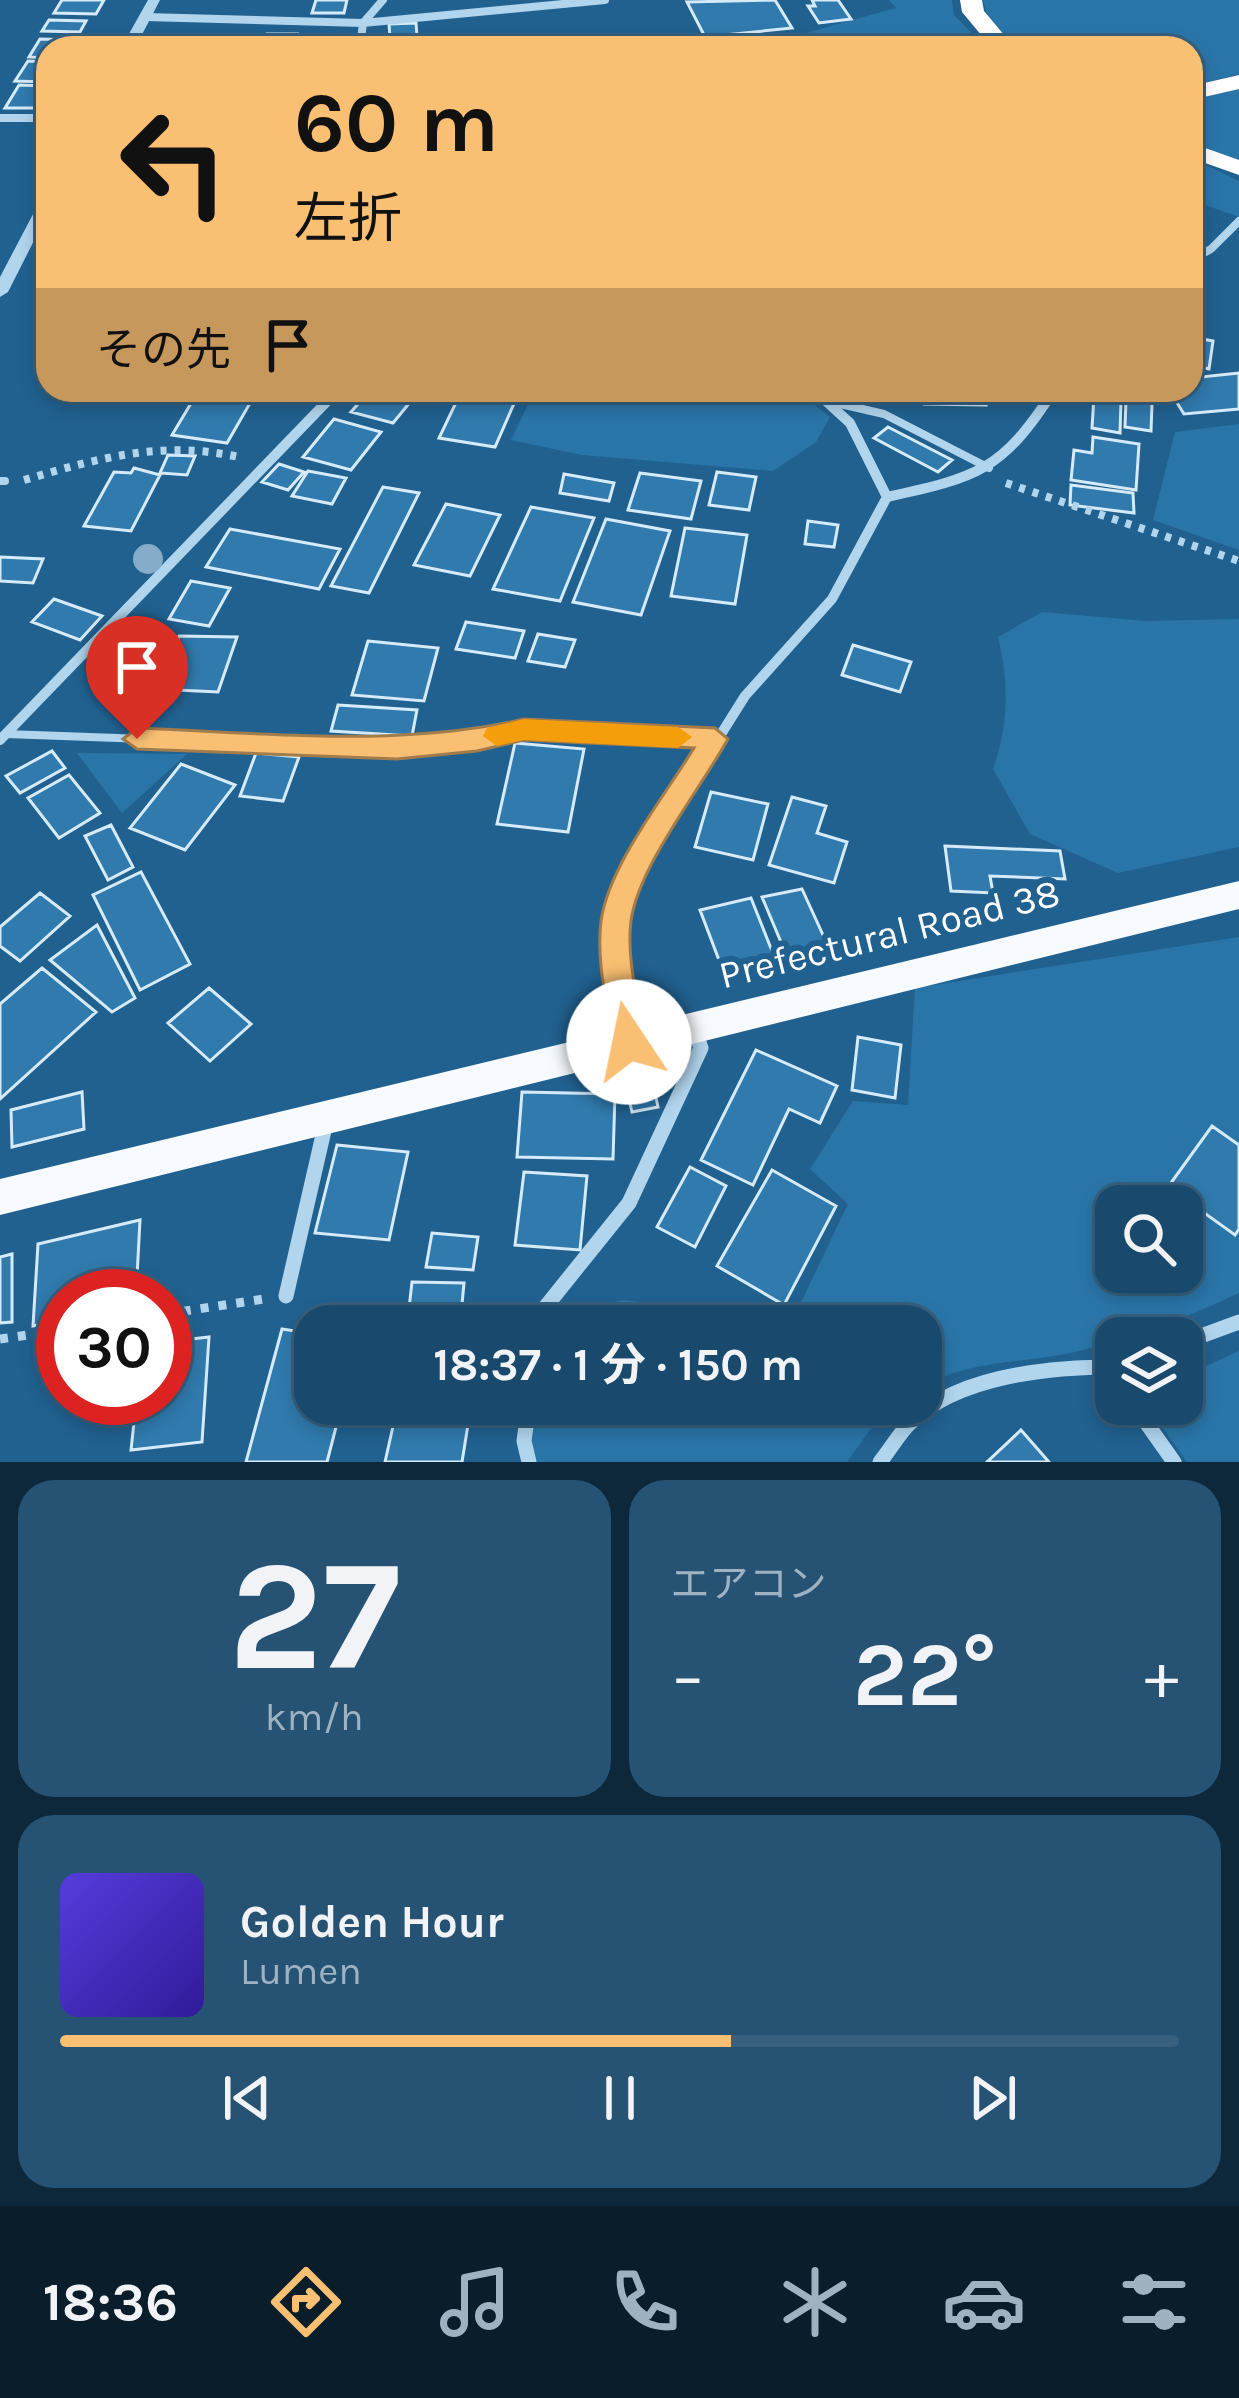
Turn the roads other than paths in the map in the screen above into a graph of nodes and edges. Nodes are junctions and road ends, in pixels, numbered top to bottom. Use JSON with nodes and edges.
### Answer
{"nodes":[{"id":1,"x":154,"y":0,"type":"edge"},
{"id":2,"x":383,"y":0,"type":"edge"},
{"id":3,"x":605,"y":0,"type":"edge"},
{"id":4,"x":956,"y":0,"type":"edge"},
{"id":5,"x":971,"y":0,"type":"edge"},
{"id":6,"x":146,"y":17,"type":"junction"},
{"id":7,"x":363,"y":22,"type":"junction"},
{"id":8,"x":135,"y":36,"type":"edge"},
{"id":9,"x":361,"y":36,"type":"edge"},
{"id":10,"x":974,"y":36,"type":"edge"},
{"id":11,"x":994,"y":36,"type":"edge"},
{"id":12,"x":1239,"y":82,"type":"edge"},
{"id":13,"x":1203,"y":90,"type":"edge"},
{"id":14,"x":0,"y":118,"type":"edge"},
{"id":15,"x":36,"y":118,"type":"edge"},
{"id":16,"x":1203,"y":154,"type":"edge"},
{"id":17,"x":1239,"y":168,"type":"edge"},
{"id":18,"x":1239,"y":221,"type":"edge"},
{"id":19,"x":36,"y":222,"type":"edge"},
{"id":20,"x":1203,"y":253,"type":"edge"},
{"id":21,"x":0,"y":292,"type":"edge"},
{"id":22,"x":327,"y":402,"type":"edge"},
{"id":23,"x":1047,"y":402,"type":"edge"},
{"id":24,"x":836,"y":403,"type":"joint"},
{"id":25,"x":986,"y":471,"type":"junction"},
{"id":26,"x":886,"y":497,"type":"junction"},
{"id":27,"x":3,"y":737,"type":"edge"},
{"id":28,"x":715,"y":739,"type":"junction"},
{"id":29,"x":1239,"y":895,"type":"edge"},
{"id":30,"x":693,"y":1027,"type":"junction"},
{"id":31,"x":629,"y":1042,"type":"junction"},
{"id":32,"x":327,"y":1117,"type":"junction"},
{"id":33,"x":0,"y":1197,"type":"edge"},
{"id":34,"x":286,"y":1296,"type":"road end"},
{"id":35,"x":546,"y":1305,"type":"edge"},
{"id":36,"x":1239,"y":1322,"type":"edge"},
{"id":37,"x":1203,"y":1335,"type":"edge"},
{"id":38,"x":1095,"y":1371,"type":"edge"},
{"id":39,"x":526,"y":1425,"type":"edge"},
{"id":40,"x":1148,"y":1425,"type":"edge"},
{"id":41,"x":530,"y":1462,"type":"edge"},
{"id":42,"x":880,"y":1462,"type":"edge"},
{"id":43,"x":1174,"y":1462,"type":"edge"}],
"edges":[{"from":1,"to":6,"type":"street"},
{"from":2,"to":7,"type":"street"},
{"from":3,"to":7,"type":"street"},
{"from":4,"to":10,"type":"highway"},
{"from":5,"to":11,"type":"highway"},
{"from":6,"to":7,"type":"street"},
{"from":6,"to":8,"type":"street"},
{"from":7,"to":9,"type":"street"},
{"from":12,"to":13,"type":"highway"},
{"from":14,"to":15,"type":"street"},
{"from":16,"to":17,"type":"highway"},
{"from":18,"to":20,"type":"street"},
{"from":19,"to":21,"type":"street"},
{"from":22,"to":27,"type":"street"},
{"from":23,"to":25,"type":"street"},
{"from":24,"to":25,"type":"lane"},
{"from":24,"to":26,"type":"street"},
{"from":25,"to":26,"type":"street"},
{"from":26,"to":28,"type":"street"},
{"from":27,"to":28,"type":"lane"},
{"from":28,"to":31,"type":"street"},
{"from":29,"to":30,"type":"main road","name":"Prefectural Road 38"},
{"from":30,"to":31,"type":"main road","name":"Prefectural Road 38"},
{"from":30,"to":35,"type":"street"},
{"from":31,"to":32,"type":"main road","name":"Prefectural Road 38"},
{"from":32,"to":33,"type":"main road","name":"Prefectural Road 38"},
{"from":32,"to":34,"type":"street"},
{"from":36,"to":37,"type":"street"},
{"from":38,"to":42,"type":"street"},
{"from":39,"to":41,"type":"street"},
{"from":40,"to":43,"type":"street"}]}
